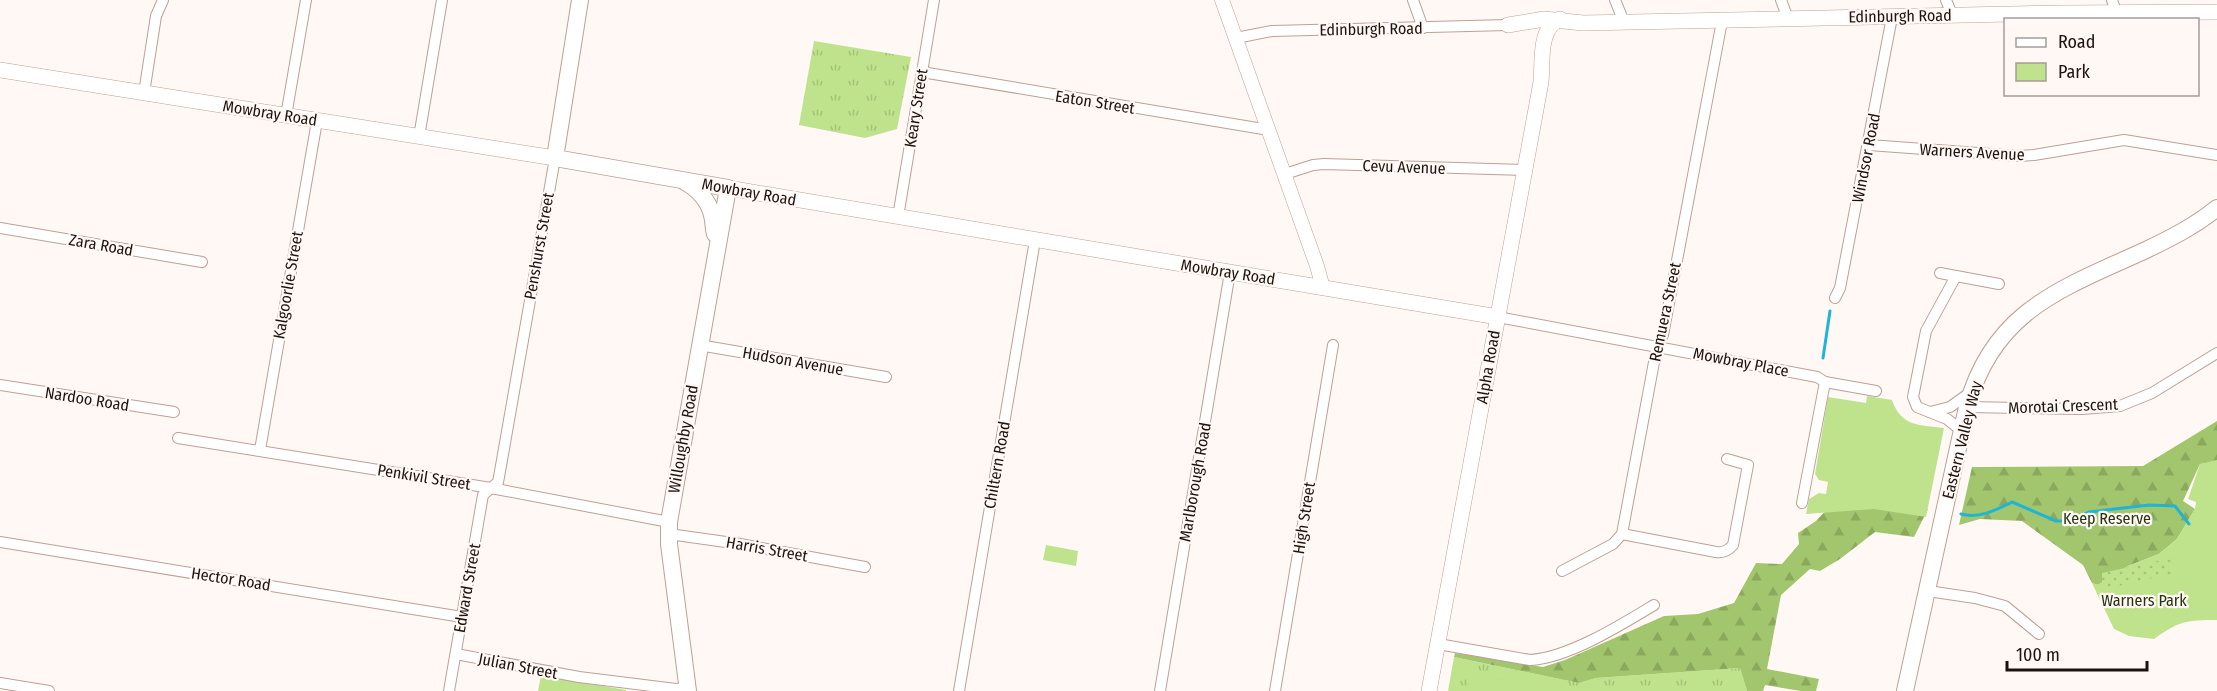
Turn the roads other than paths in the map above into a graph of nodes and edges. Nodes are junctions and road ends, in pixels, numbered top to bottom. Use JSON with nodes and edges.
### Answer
{"nodes":[{"id":1,"x":163,"y":0,"type":"edge"},
{"id":2,"x":306,"y":0,"type":"edge"},
{"id":3,"x":442,"y":0,"type":"edge"},
{"id":4,"x":580,"y":0,"type":"edge"},
{"id":5,"x":934,"y":0,"type":"edge"},
{"id":6,"x":1222,"y":0,"type":"edge"},
{"id":7,"x":1413,"y":0,"type":"edge"},
{"id":8,"x":1615,"y":0,"type":"edge"},
{"id":9,"x":1781,"y":0,"type":"edge"},
{"id":10,"x":1946,"y":0,"type":"edge"},
{"id":11,"x":2114,"y":6,"type":"edge"},
{"id":12,"x":2217,"y":12,"type":"edge"},
{"id":13,"x":1952,"y":15,"type":"junction"},
{"id":14,"x":1892,"y":16,"type":"junction"},
{"id":15,"x":1788,"y":19,"type":"junction"},
{"id":16,"x":1722,"y":21,"type":"junction"},
{"id":17,"x":1624,"y":22,"type":"junction"},
{"id":18,"x":1566,"y":24,"type":"junction"},
{"id":19,"x":1508,"y":25,"type":"junction"},
{"id":20,"x":1526,"y":26,"type":"junction"},
{"id":21,"x":1423,"y":28,"type":"junction"},
{"id":22,"x":1236,"y":38,"type":"junction"},
{"id":23,"x":1545,"y":42,"type":"junction"},
{"id":24,"x":0,"y":70,"type":"edge"},
{"id":25,"x":922,"y":72,"type":"junction"},
{"id":26,"x":144,"y":93,"type":"junction"},
{"id":27,"x":286,"y":116,"type":"junction"},
{"id":28,"x":317,"y":121,"type":"junction"},
{"id":29,"x":1269,"y":130,"type":"junction"},
{"id":30,"x":419,"y":137,"type":"junction"},
{"id":31,"x":1869,"y":145,"type":"junction"},
{"id":32,"x":2217,"y":155,"type":"edge"},
{"id":33,"x":555,"y":159,"type":"junction"},
{"id":34,"x":1525,"y":170,"type":"junction"},
{"id":35,"x":1285,"y":174,"type":"junction"},
{"id":36,"x":681,"y":180,"type":"junction"},
{"id":37,"x":728,"y":188,"type":"junction"},
{"id":38,"x":2217,"y":208,"type":"edge"},
{"id":39,"x":898,"y":217,"type":"junction"},
{"id":40,"x":0,"y":228,"type":"edge"},
{"id":41,"x":1035,"y":240,"type":"junction"},
{"id":42,"x":718,"y":244,"type":"junction"},
{"id":43,"x":202,"y":262,"type":"dead end"},
{"id":44,"x":1230,"y":272,"type":"junction"},
{"id":45,"x":1940,"y":273,"type":"dead end"},
{"id":46,"x":1956,"y":276,"type":"junction"},
{"id":47,"x":1999,"y":284,"type":"dead end"},
{"id":48,"x":1323,"y":288,"type":"junction"},
{"id":49,"x":1834,"y":298,"type":"dead end"},
{"id":50,"x":1498,"y":317,"type":"junction"},
{"id":51,"x":699,"y":345,"type":"junction"},
{"id":52,"x":1333,"y":345,"type":"dead end"},
{"id":53,"x":1657,"y":346,"type":"junction"},
{"id":54,"x":2217,"y":353,"type":"edge"},
{"id":55,"x":886,"y":377,"type":"dead end"},
{"id":56,"x":1825,"y":382,"type":"junction"},
{"id":57,"x":0,"y":385,"type":"edge"},
{"id":58,"x":1876,"y":391,"type":"dead end"},
{"id":59,"x":1969,"y":400,"type":"junction"},
{"id":60,"x":174,"y":412,"type":"dead end"},
{"id":61,"x":1929,"y":412,"type":"junction"},
{"id":62,"x":1962,"y":431,"type":"junction"},
{"id":63,"x":178,"y":438,"type":"dead end"},
{"id":64,"x":260,"y":450,"type":"junction"},
{"id":65,"x":1727,"y":459,"type":"dead end"},
{"id":66,"x":491,"y":488,"type":"junction"},
{"id":67,"x":1802,"y":503,"type":"dead end"},
{"id":68,"x":669,"y":528,"type":"junction"},
{"id":69,"x":1622,"y":534,"type":"junction"},
{"id":70,"x":0,"y":542,"type":"edge"},
{"id":71,"x":864,"y":567,"type":"dead end"},
{"id":72,"x":1562,"y":571,"type":"dead end"},
{"id":73,"x":1928,"y":591,"type":"junction"},
{"id":74,"x":1654,"y":605,"type":"dead end"},
{"id":75,"x":462,"y":616,"type":"junction"},
{"id":76,"x":2039,"y":634,"type":"dead end"},
{"id":77,"x":1438,"y":644,"type":"junction"},
{"id":78,"x":456,"y":654,"type":"junction"},
{"id":79,"x":0,"y":683,"type":"edge"},
{"id":80,"x":687,"y":690,"type":"edge"},
{"id":81,"x":49,"y":691,"type":"edge"},
{"id":82,"x":449,"y":691,"type":"edge"},
{"id":83,"x":959,"y":691,"type":"edge"},
{"id":84,"x":1160,"y":691,"type":"edge"},
{"id":85,"x":1275,"y":691,"type":"edge"},
{"id":86,"x":1429,"y":691,"type":"edge"},
{"id":87,"x":1905,"y":691,"type":"edge"}],
"edges":[{"from":1,"to":26,"type":"street"},
{"from":2,"to":27,"type":"street"},
{"from":3,"to":30,"type":"street"},
{"from":4,"to":33,"type":"main road","name":"Penshurst Street"},
{"from":5,"to":25,"type":"street","name":"Keary Street"},
{"from":6,"to":22,"type":"street"},
{"from":7,"to":21,"type":"street"},
{"from":8,"to":17,"type":"street"},
{"from":9,"to":15,"type":"street"},
{"from":10,"to":13,"type":"street"},
{"from":11,"to":12,"type":"main road","name":"Edinburgh Road"},
{"from":11,"to":13,"type":"main road","name":"Edinburgh Road"},
{"from":13,"to":14,"type":"main road","name":"Edinburgh Road"},
{"from":14,"to":15,"type":"main road","name":"Edinburgh Road"},
{"from":14,"to":31,"type":"street","name":"Windsor Road"},
{"from":15,"to":16,"type":"main road","name":"Edinburgh Road"},
{"from":16,"to":17,"type":"main road","name":"Edinburgh Road"},
{"from":16,"to":53,"type":"street","name":"Remuera Street"},
{"from":17,"to":18,"type":"main road","name":"Edinburgh Road"},
{"from":18,"to":19,"type":"main road"},
{"from":18,"to":20,"type":"main road"},
{"from":18,"to":23,"type":"main road"},
{"from":18,"to":23,"type":"main road","name":"Alpha Road"},
{"from":19,"to":20,"type":"main road"},
{"from":19,"to":21,"type":"street","name":"Edinburgh Road"},
{"from":20,"to":23,"type":"main road"},
{"from":21,"to":22,"type":"street","name":"Edinburgh Road"},
{"from":22,"to":29,"type":"street"},
{"from":23,"to":34,"type":"main road","name":"Alpha Road"},
{"from":24,"to":26,"type":"main road","name":"Mowbray Road"},
{"from":25,"to":29,"type":"street","name":"Eaton Street"},
{"from":25,"to":39,"type":"street","name":"Keary Street"},
{"from":26,"to":27,"type":"main road","name":"Mowbray Road"},
{"from":27,"to":28,"type":"main road","name":"Mowbray Road"},
{"from":28,"to":30,"type":"main road","name":"Mowbray Road"},
{"from":28,"to":64,"type":"street","name":"Kalgoorlie Street"},
{"from":29,"to":35,"type":"street"},
{"from":30,"to":33,"type":"main road","name":"Mowbray Road"},
{"from":31,"to":32,"type":"street","name":"Warners Avenue"},
{"from":31,"to":49,"type":"street","name":"Windsor Road"},
{"from":33,"to":36,"type":"main road","name":"Mowbray Road"},
{"from":33,"to":66,"type":"street","name":"Penshurst Street"},
{"from":34,"to":35,"type":"street","name":"Cevu Avenue"},
{"from":34,"to":50,"type":"main road","name":"Alpha Road"},
{"from":35,"to":48,"type":"street"},
{"from":36,"to":37,"type":"main road","name":"Mowbray Road"},
{"from":36,"to":42,"type":"main road"},
{"from":37,"to":39,"type":"main road","name":"Mowbray Road"},
{"from":37,"to":42,"type":"main road","name":"Willoughby Road"},
{"from":38,"to":59,"type":"main road","name":"Eastern Valley Way"},
{"from":39,"to":41,"type":"main road","name":"Mowbray Road"},
{"from":40,"to":43,"type":"street","name":"Zara Road"},
{"from":41,"to":44,"type":"main road","name":"Mowbray Road"},
{"from":41,"to":83,"type":"street","name":"Chiltern Road"},
{"from":42,"to":51,"type":"main road","name":"Willoughby Road"},
{"from":44,"to":48,"type":"main road","name":"Mowbray Road"},
{"from":44,"to":84,"type":"street","name":"Marlborough Road"},
{"from":45,"to":46,"type":"street"},
{"from":46,"to":47,"type":"street"},
{"from":46,"to":61,"type":"street"},
{"from":48,"to":50,"type":"main road","name":"Mowbray Road"},
{"from":50,"to":53,"type":"street","name":"Mowbray Place"},
{"from":50,"to":77,"type":"main road","name":"Alpha Road"},
{"from":51,"to":55,"type":"street","name":"Hudson Avenue"},
{"from":51,"to":68,"type":"main road","name":"Willoughby Road"},
{"from":52,"to":85,"type":"street","name":"High Street"},
{"from":53,"to":56,"type":"street","name":"Mowbray Place"},
{"from":53,"to":69,"type":"street","name":"Remuera Street"},
{"from":54,"to":59,"type":"street","name":"Morotai Crescent"},
{"from":56,"to":58,"type":"street","name":"Mowbray Place"},
{"from":56,"to":67,"type":"street"},
{"from":57,"to":60,"type":"street","name":"Nardoo Road"},
{"from":59,"to":61,"type":"street"},
{"from":59,"to":62,"type":"main road","name":"Eastern Valley Way"},
{"from":61,"to":62,"type":"street"},
{"from":62,"to":73,"type":"main road","name":"Eastern Valley Way"},
{"from":63,"to":64,"type":"street","name":"Penkivil Street"},
{"from":64,"to":66,"type":"street","name":"Penkivil Street"},
{"from":65,"to":69,"type":"street"},
{"from":66,"to":68,"type":"street","name":"Penkivil Street"},
{"from":66,"to":75,"type":"street","name":"Edward Street"},
{"from":68,"to":71,"type":"street","name":"Harris Street"},
{"from":68,"to":80,"type":"main road","name":"Willoughby Road"},
{"from":69,"to":72,"type":"street"},
{"from":70,"to":75,"type":"street","name":"Hector Road"},
{"from":73,"to":76,"type":"street"},
{"from":73,"to":87,"type":"main road","name":"Eastern Valley Way"},
{"from":74,"to":77,"type":"street"},
{"from":75,"to":78,"type":"street","name":"Edward Street"},
{"from":77,"to":86,"type":"main road","name":"Alpha Road"},
{"from":78,"to":80,"type":"street","name":"Julian Street"},
{"from":78,"to":82,"type":"street","name":"Edward Street"},
{"from":79,"to":81,"type":"street"}]}
